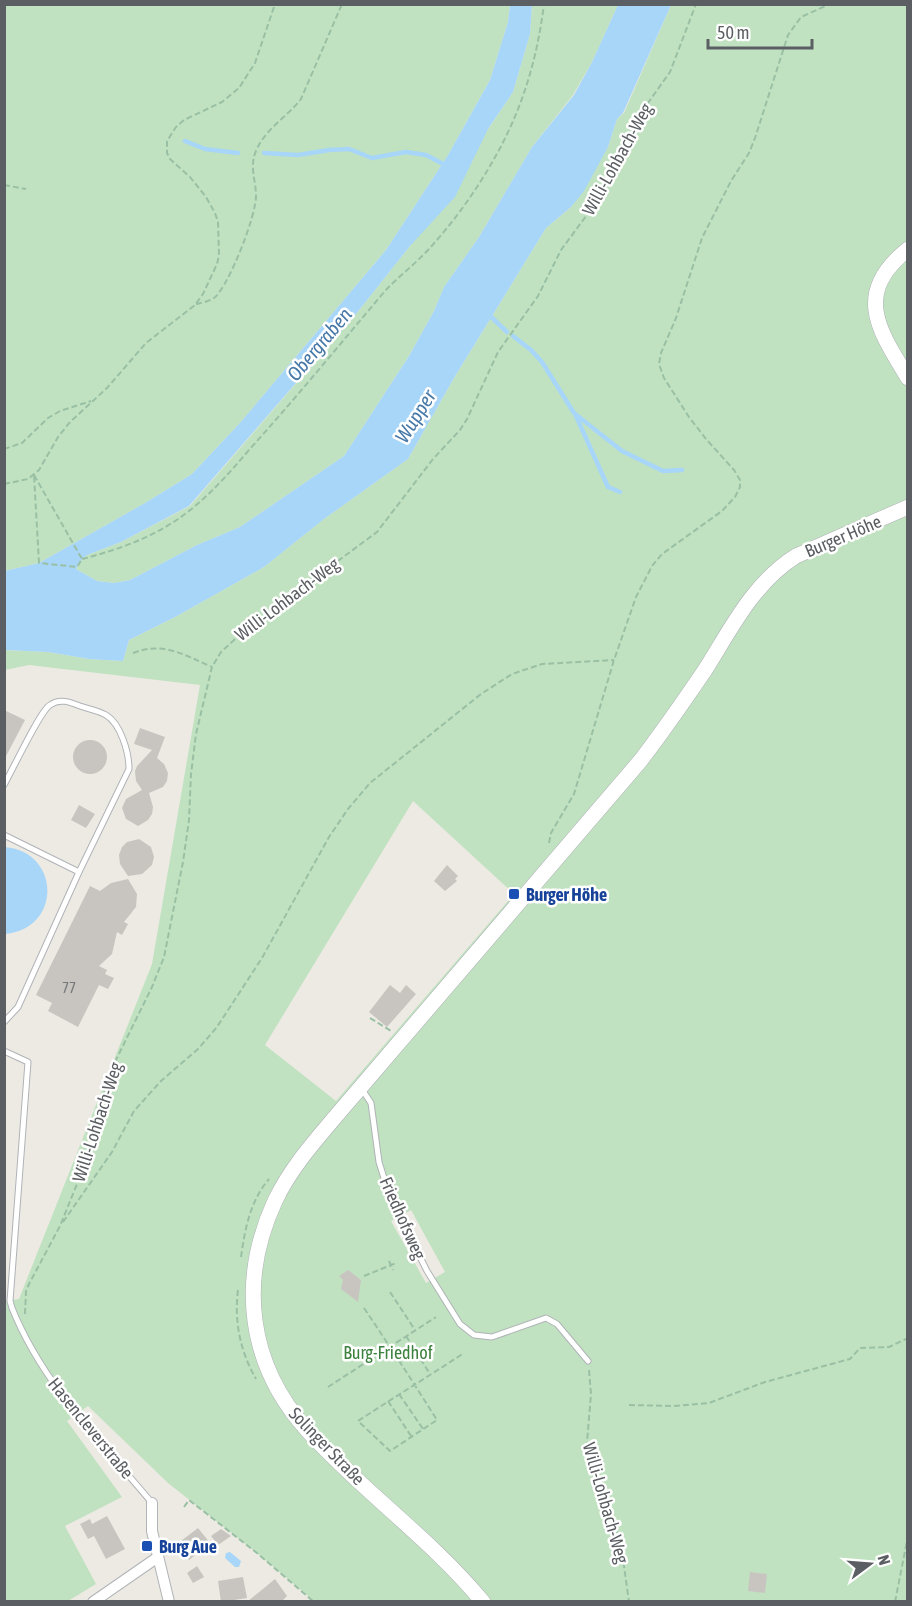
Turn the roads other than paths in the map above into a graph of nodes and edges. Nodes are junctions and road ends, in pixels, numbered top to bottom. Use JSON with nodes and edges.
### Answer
{"nodes":[{"id":1,"x":908,"y":249,"type":"edge"},
{"id":2,"x":908,"y":378,"type":"edge"},
{"id":3,"x":908,"y":507,"type":"edge"},
{"id":4,"x":4,"y":785,"type":"edge"},
{"id":5,"x":4,"y":835,"type":"edge"},
{"id":6,"x":79,"y":872,"type":"junction"},
{"id":7,"x":4,"y":1022,"type":"edge"},
{"id":8,"x":4,"y":1051,"type":"edge"},
{"id":9,"x":360,"y":1087,"type":"junction"},
{"id":10,"x":305,"y":1154,"type":"joint"},
{"id":11,"x":4,"y":1263,"type":"edge"},
{"id":12,"x":13,"y":1263,"type":"junction"},
{"id":13,"x":588,"y":1361,"type":"road end"},
{"id":14,"x":152,"y":1503,"type":"joint"},
{"id":15,"x":158,"y":1557,"type":"junction"},
{"id":16,"x":93,"y":1602,"type":"edge"},
{"id":17,"x":169,"y":1602,"type":"edge"},
{"id":18,"x":483,"y":1602,"type":"edge"}],
"edges":[{"from":1,"to":2,"type":"main road"},
{"from":3,"to":9,"type":"main road","name":"Burger Höhe"},
{"from":4,"to":6,"type":"lane"},
{"from":5,"to":6,"type":"lane"},
{"from":6,"to":7,"type":"lane"},
{"from":8,"to":12,"type":"lane"},
{"from":9,"to":10,"type":"main road","name":"Burger Höhe"},
{"from":9,"to":13,"type":"lane","name":"Friedhofsweg"},
{"from":10,"to":18,"type":"main road","name":"Solinger Straße"},
{"from":11,"to":12,"type":"lane"},
{"from":12,"to":14,"type":"lane","name":"Hasencleverstraße"},
{"from":14,"to":15,"type":"street","name":"Hasencleverstraße"},
{"from":15,"to":16,"type":"street"},
{"from":15,"to":17,"type":"street","name":"Hasencleverstraße"}]}
